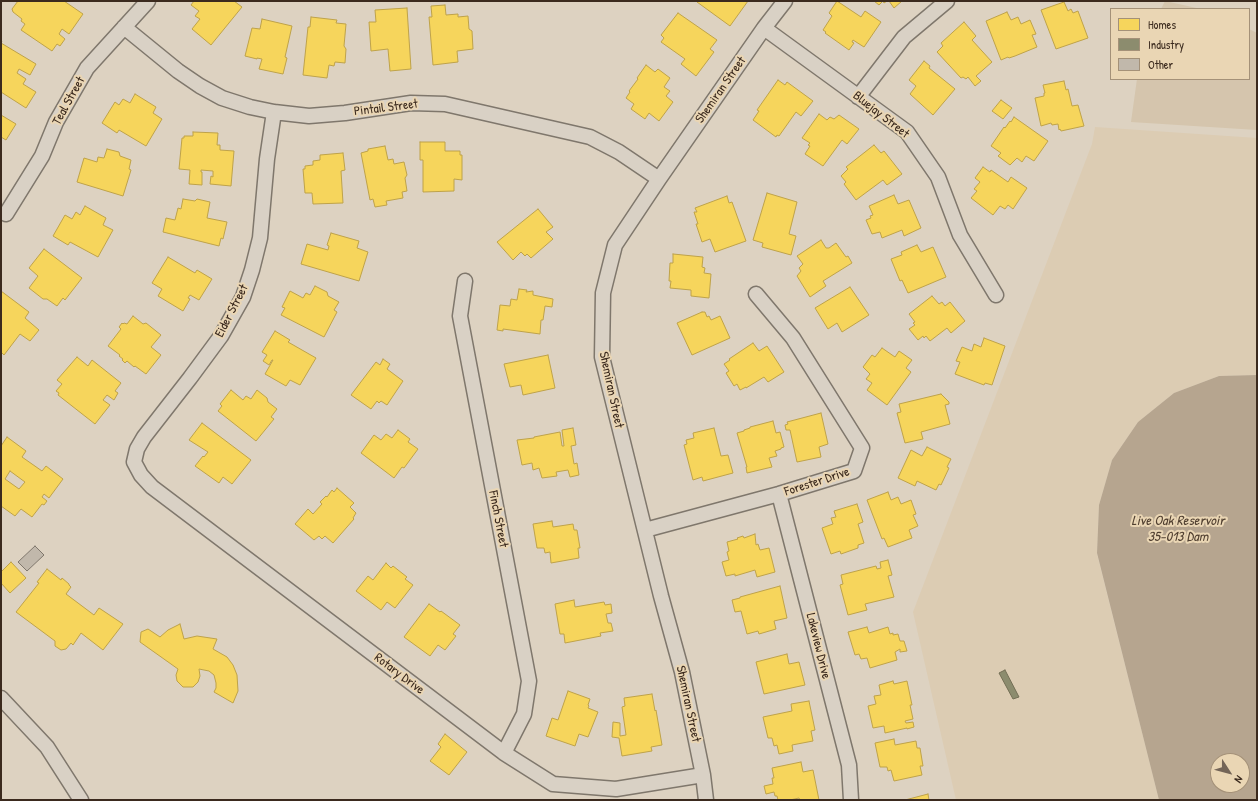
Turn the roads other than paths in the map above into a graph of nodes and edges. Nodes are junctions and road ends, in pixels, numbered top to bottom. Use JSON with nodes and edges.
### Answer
{"nodes":[{"id":1,"x":148,"y":1,"type":"edge"},
{"id":2,"x":785,"y":1,"type":"edge"},
{"id":3,"x":948,"y":1,"type":"edge"},
{"id":4,"x":124,"y":27,"type":"junction"},
{"id":5,"x":764,"y":28,"type":"junction"},
{"id":6,"x":858,"y":97,"type":"junction"},
{"id":7,"x":274,"y":112,"type":"junction"},
{"id":8,"x":658,"y":179,"type":"junction"},
{"id":9,"x":6,"y":214,"type":"dead end"},
{"id":10,"x":465,"y":281,"type":"dead end"},
{"id":11,"x":756,"y":294,"type":"dead end"},
{"id":12,"x":996,"y":295,"type":"dead end"},
{"id":13,"x":134,"y":462,"type":"joint"},
{"id":14,"x":779,"y":494,"type":"junction"},
{"id":15,"x":645,"y":530,"type":"junction"},
{"id":16,"x":1,"y":698,"type":"edge"},
{"id":17,"x":504,"y":753,"type":"junction"},
{"id":18,"x":703,"y":775,"type":"junction"},
{"id":19,"x":81,"y":800,"type":"edge"},
{"id":20,"x":706,"y":800,"type":"edge"},
{"id":21,"x":850,"y":800,"type":"edge"}],
"edges":[{"from":1,"to":4,"type":"street","name":"Teal Street"},
{"from":2,"to":5,"type":"street","name":"Shemiran Street"},
{"from":3,"to":6,"type":"street"},
{"from":4,"to":7,"type":"street","name":"Pintail Street"},
{"from":4,"to":9,"type":"street","name":"Teal Street"},
{"from":5,"to":6,"type":"street","name":"Bluejay Street"},
{"from":5,"to":8,"type":"street","name":"Shemiran Street"},
{"from":6,"to":12,"type":"street","name":"Bluejay Street"},
{"from":7,"to":8,"type":"street","name":"Pintail Street"},
{"from":7,"to":13,"type":"street","name":"Eider Street"},
{"from":8,"to":15,"type":"street","name":"Shemiran Street"},
{"from":10,"to":17,"type":"street","name":"Finch Street"},
{"from":11,"to":14,"type":"street","name":"Forester Drive"},
{"from":13,"to":17,"type":"street","name":"Rotary Drive"},
{"from":14,"to":15,"type":"street","name":"Forester Drive"},
{"from":14,"to":21,"type":"street","name":"Lakeview Drive"},
{"from":15,"to":18,"type":"street","name":"Shemiran Street"},
{"from":16,"to":19,"type":"street"},
{"from":17,"to":18,"type":"street","name":"Rotary Drive"},
{"from":18,"to":20,"type":"street","name":"Shemiran Street"}]}
